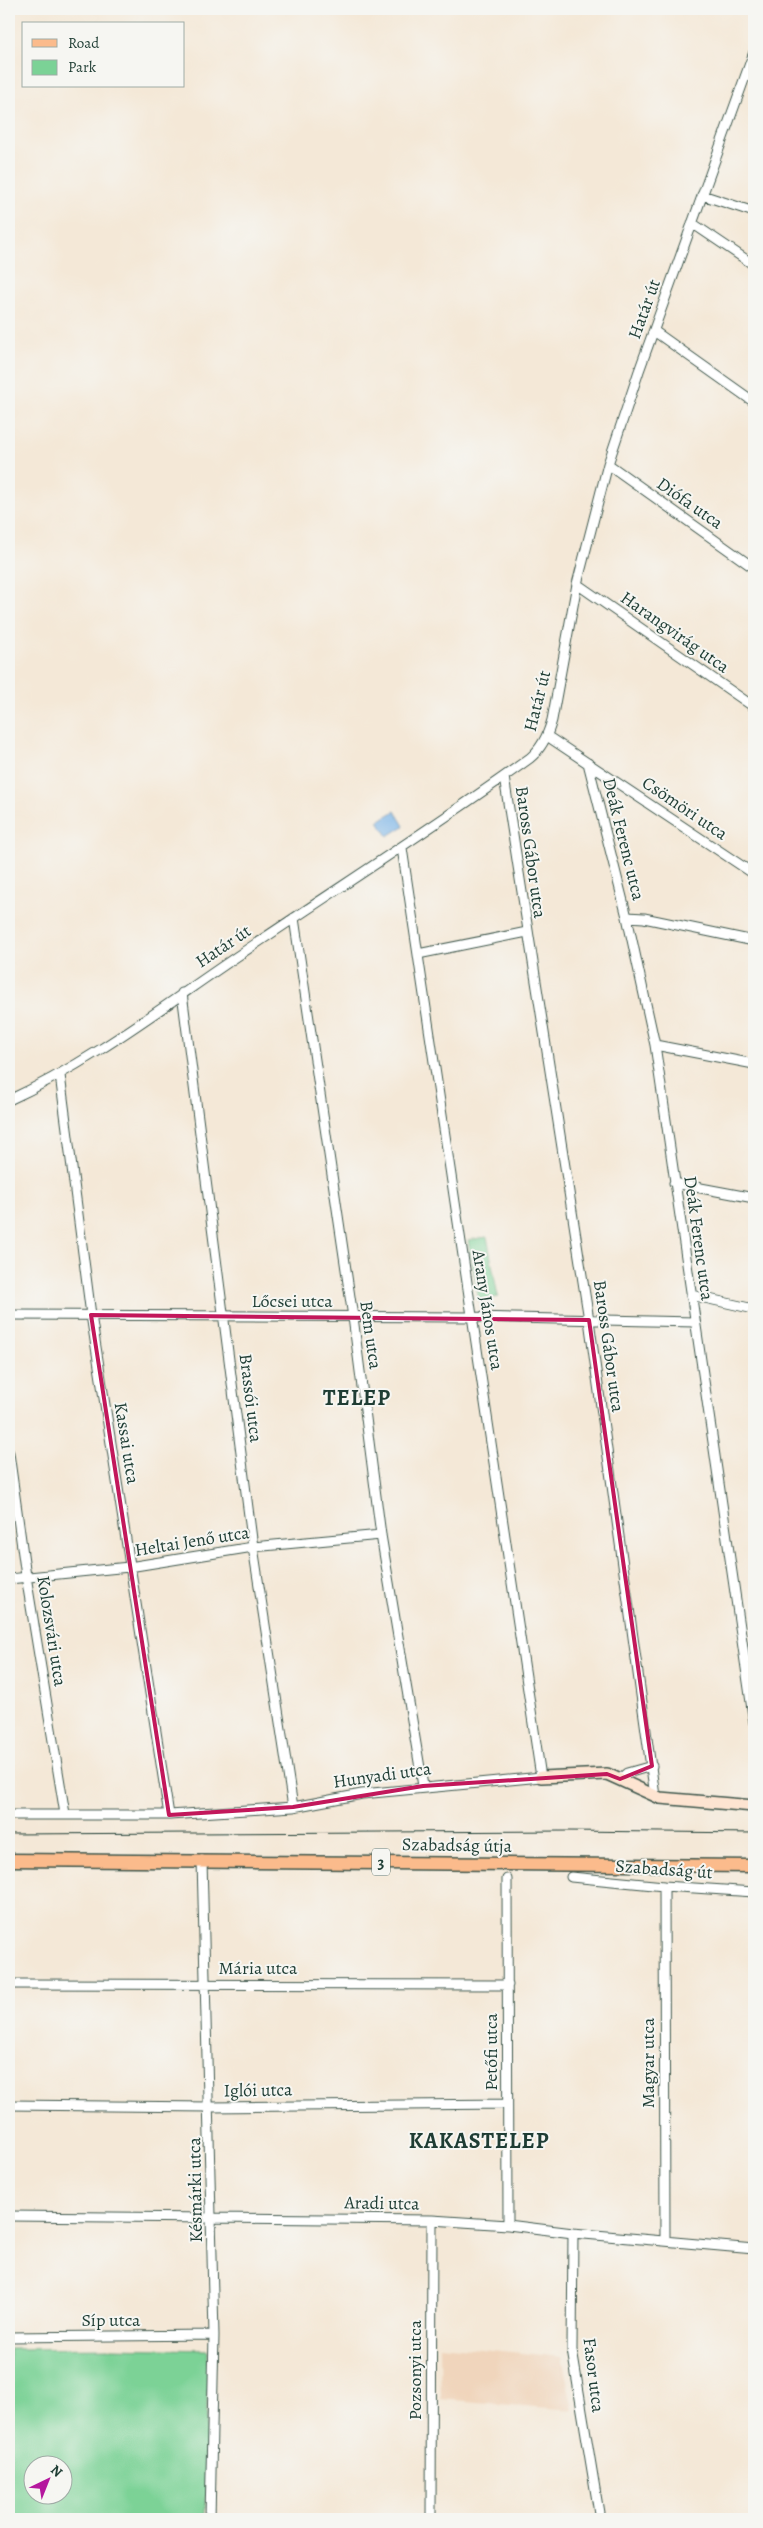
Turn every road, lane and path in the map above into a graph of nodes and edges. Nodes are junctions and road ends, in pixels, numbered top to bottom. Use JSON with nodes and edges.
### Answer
{"nodes":[{"id":1,"x":754,"y":52,"type":"edge"},
{"id":2,"x":752,"y":66,"type":"edge"},
{"id":3,"x":702,"y":195,"type":"junction"},
{"id":4,"x":754,"y":212,"type":"edge"},
{"id":5,"x":692,"y":223,"type":"junction"},
{"id":6,"x":754,"y":265,"type":"edge"},
{"id":7,"x":654,"y":331,"type":"junction"},
{"id":8,"x":754,"y":402,"type":"edge"},
{"id":9,"x":608,"y":464,"type":"junction"},
{"id":10,"x":754,"y":568,"type":"edge"},
{"id":11,"x":577,"y":584,"type":"junction"},
{"id":12,"x":754,"y":707,"type":"edge"},
{"id":13,"x":547,"y":736,"type":"junction"},
{"id":14,"x":588,"y":763,"type":"junction"},
{"id":15,"x":504,"y":777,"type":"junction"},
{"id":16,"x":402,"y":848,"type":"junction"},
{"id":17,"x":754,"y":874,"type":"edge"},
{"id":18,"x":626,"y":917,"type":"junction"},
{"id":19,"x":294,"y":918,"type":"junction"},
{"id":20,"x":527,"y":932,"type":"junction"},
{"id":21,"x":754,"y":941,"type":"edge"},
{"id":22,"x":418,"y":954,"type":"junction"},
{"id":23,"x":182,"y":993,"type":"junction"},
{"id":24,"x":655,"y":1045,"type":"junction"},
{"id":25,"x":754,"y":1064,"type":"edge"},
{"id":26,"x":60,"y":1076,"type":"junction"},
{"id":27,"x":9,"y":1100,"type":"edge"},
{"id":28,"x":674,"y":1183,"type":"junction"},
{"id":29,"x":754,"y":1198,"type":"edge"},
{"id":30,"x":691,"y":1295,"type":"junction"},
{"id":31,"x":754,"y":1309,"type":"edge"},
{"id":32,"x":9,"y":1315,"type":"edge"},
{"id":33,"x":91,"y":1315,"type":"junction"},
{"id":34,"x":224,"y":1317,"type":"junction"},
{"id":35,"x":473,"y":1317,"type":"junction"},
{"id":36,"x":353,"y":1318,"type":"junction"},
{"id":37,"x":589,"y":1320,"type":"junction"},
{"id":38,"x":695,"y":1322,"type":"junction"},
{"id":39,"x":9,"y":1453,"type":"edge"},
{"id":40,"x":381,"y":1534,"type":"junction"},
{"id":41,"x":253,"y":1547,"type":"junction"},
{"id":42,"x":129,"y":1567,"type":"junction"},
{"id":43,"x":26,"y":1576,"type":"junction"},
{"id":44,"x":9,"y":1578,"type":"edge"},
{"id":45,"x":754,"y":1723,"type":"edge"},
{"id":46,"x":652,"y":1766,"type":"junction"},
{"id":47,"x":540,"y":1778,"type":"junction"},
{"id":48,"x":620,"y":1779,"type":"junction"},
{"id":49,"x":423,"y":1786,"type":"junction"},
{"id":50,"x":655,"y":1796,"type":"junction"},
{"id":51,"x":754,"y":1806,"type":"edge"},
{"id":52,"x":293,"y":1807,"type":"junction"},
{"id":53,"x":65,"y":1814,"type":"junction"},
{"id":54,"x":9,"y":1815,"type":"edge"},
{"id":55,"x":169,"y":1815,"type":"junction"},
{"id":56,"x":9,"y":1860,"type":"edge"},
{"id":57,"x":202,"y":1860,"type":"junction"},
{"id":58,"x":753,"y":1866,"type":"edge"},
{"id":59,"x":571,"y":1877,"type":"dead end"},
{"id":60,"x":507,"y":1879,"type":"dead end"},
{"id":61,"x":664,"y":1886,"type":"junction"},
{"id":62,"x":754,"y":1892,"type":"edge"},
{"id":63,"x":9,"y":1984,"type":"edge"},
{"id":64,"x":206,"y":1984,"type":"junction"},
{"id":65,"x":508,"y":1985,"type":"junction"},
{"id":66,"x":507,"y":2104,"type":"junction"},
{"id":67,"x":9,"y":2105,"type":"edge"},
{"id":68,"x":210,"y":2107,"type":"junction"},
{"id":69,"x":9,"y":2216,"type":"edge"},
{"id":70,"x":211,"y":2216,"type":"junction"},
{"id":71,"x":432,"y":2220,"type":"junction"},
{"id":72,"x":508,"y":2225,"type":"junction"},
{"id":73,"x":573,"y":2233,"type":"junction"},
{"id":74,"x":665,"y":2241,"type":"junction"},
{"id":75,"x":754,"y":2249,"type":"edge"},
{"id":76,"x":214,"y":2335,"type":"junction"},
{"id":77,"x":9,"y":2337,"type":"edge"},
{"id":78,"x":210,"y":2519,"type":"edge"},
{"id":79,"x":431,"y":2519,"type":"edge"},
{"id":80,"x":600,"y":2519,"type":"edge"}],
"edges":[{"from":1,"to":2,"type":"street","name":"Határ út"},
{"from":2,"to":3,"type":"street","name":"Határ út"},
{"from":3,"to":4,"type":"street"},
{"from":3,"to":5,"type":"street","name":"Határ út"},
{"from":5,"to":6,"type":"street"},
{"from":5,"to":7,"type":"street","name":"Határ út"},
{"from":7,"to":8,"type":"street"},
{"from":7,"to":9,"type":"street","name":"Határ út"},
{"from":9,"to":10,"type":"street","name":"Diófa utca"},
{"from":9,"to":11,"type":"street","name":"Határ út"},
{"from":11,"to":12,"type":"street","name":"Harangvirág utca"},
{"from":11,"to":13,"type":"street","name":"Határ út"},
{"from":13,"to":14,"type":"street","name":"Csömöri utca"},
{"from":13,"to":15,"type":"street","name":"Határ út"},
{"from":14,"to":17,"type":"street","name":"Csömöri utca"},
{"from":14,"to":18,"type":"street","name":"Deák Ferenc utca"},
{"from":15,"to":16,"type":"street","name":"Határ út"},
{"from":15,"to":20,"type":"street","name":"Baross Gábor utca"},
{"from":16,"to":19,"type":"street","name":"Határ út"},
{"from":16,"to":22,"type":"street","name":"Arany János utca"},
{"from":18,"to":21,"type":"street"},
{"from":18,"to":24,"type":"street","name":"Deák Ferenc utca"},
{"from":19,"to":23,"type":"street","name":"Határ út"},
{"from":19,"to":36,"type":"street","name":"Bem utca"},
{"from":20,"to":22,"type":"street","name":"Baross Gábor utca"},
{"from":20,"to":37,"type":"street","name":"Baross Gábor utca"},
{"from":22,"to":35,"type":"street","name":"Arany János utca"},
{"from":23,"to":26,"type":"street","name":"Határ út"},
{"from":23,"to":34,"type":"street","name":"Brassói utca"},
{"from":24,"to":25,"type":"street"},
{"from":24,"to":28,"type":"street","name":"Deák Ferenc utca"},
{"from":26,"to":27,"type":"street","name":"Határ út"},
{"from":26,"to":33,"type":"street","name":"Kassai utca"},
{"from":28,"to":29,"type":"street"},
{"from":28,"to":30,"type":"street","name":"Deák Ferenc utca"},
{"from":30,"to":31,"type":"street"},
{"from":30,"to":38,"type":"street","name":"Deák Ferenc utca"},
{"from":32,"to":33,"type":"street","name":"Lőcsei utca"},
{"from":33,"to":34,"type":"street","name":"Lőcsei utca"},
{"from":33,"to":42,"type":"street","name":"Kassai utca"},
{"from":34,"to":36,"type":"street","name":"Lőcsei utca"},
{"from":34,"to":41,"type":"street","name":"Brassói utca"},
{"from":35,"to":36,"type":"street","name":"Lőcsei utca"},
{"from":35,"to":37,"type":"street","name":"Lőcsei utca"},
{"from":35,"to":47,"type":"street","name":"Arany János utca"},
{"from":36,"to":40,"type":"street","name":"Bem utca"},
{"from":37,"to":38,"type":"street","name":"Lőcsei utca"},
{"from":37,"to":46,"type":"street","name":"Baross Gábor utca"},
{"from":38,"to":45,"type":"street","name":"Deák Ferenc utca"},
{"from":39,"to":43,"type":"street","name":"Kolozsvári utca"},
{"from":40,"to":41,"type":"street","name":"Heltai Jenő utca"},
{"from":40,"to":49,"type":"street","name":"Bem utca"},
{"from":41,"to":42,"type":"street","name":"Heltai Jenő utca"},
{"from":41,"to":52,"type":"street","name":"Brassói utca"},
{"from":42,"to":43,"type":"street","name":"Heltai Jenő utca"},
{"from":42,"to":55,"type":"street","name":"Kassai utca"},
{"from":43,"to":44,"type":"street","name":"Heltai Jenő utca"},
{"from":43,"to":53,"type":"street","name":"Kolozsvári utca"},
{"from":46,"to":48,"type":"street"},
{"from":46,"to":50,"type":"street","name":"Baross Gábor utca"},
{"from":47,"to":48,"type":"street","name":"Hunyadi utca"},
{"from":47,"to":49,"type":"street","name":"Hunyadi utca"},
{"from":48,"to":50,"type":"street","name":"Hunyadi utca"},
{"from":49,"to":52,"type":"street","name":"Hunyadi utca"},
{"from":50,"to":51,"type":"street","name":"Hunyadi utca"},
{"from":52,"to":55,"type":"street","name":"Hunyadi utca"},
{"from":53,"to":54,"type":"street","name":"Hunyadi utca"},
{"from":53,"to":55,"type":"street","name":"Hunyadi utca"},
{"from":56,"to":57,"type":"main road","name":"Szabadság útja","number":"3"},
{"from":57,"to":58,"type":"main road","name":"Szabadság útja","number":"3"},
{"from":57,"to":64,"type":"street","name":"Késmárki utca"},
{"from":59,"to":61,"type":"street","name":"Szabadság út"},
{"from":60,"to":65,"type":"street","name":"Petőfi utca"},
{"from":61,"to":62,"type":"street","name":"Szabadság út"},
{"from":61,"to":74,"type":"street","name":"Magyar utca"},
{"from":63,"to":64,"type":"street","name":"Mária utca"},
{"from":64,"to":65,"type":"street","name":"Mária utca"},
{"from":64,"to":68,"type":"street","name":"Késmárki utca"},
{"from":65,"to":66,"type":"street","name":"Petőfi utca"},
{"from":66,"to":68,"type":"street","name":"Iglói utca"},
{"from":66,"to":72,"type":"street","name":"Petőfi utca"},
{"from":67,"to":68,"type":"street","name":"Iglói utca"},
{"from":68,"to":70,"type":"street","name":"Késmárki utca"},
{"from":69,"to":70,"type":"street","name":"Aradi utca"},
{"from":70,"to":71,"type":"street","name":"Aradi utca"},
{"from":70,"to":76,"type":"street","name":"Késmárki utca"},
{"from":71,"to":72,"type":"street","name":"Aradi utca"},
{"from":71,"to":79,"type":"street","name":"Pozsonyi utca"},
{"from":72,"to":73,"type":"street","name":"Aradi utca"},
{"from":73,"to":74,"type":"street","name":"Aradi utca"},
{"from":73,"to":80,"type":"street","name":"Fasor utca"},
{"from":74,"to":75,"type":"street","name":"Aradi utca"},
{"from":76,"to":77,"type":"street","name":"Síp utca"},
{"from":76,"to":78,"type":"street","name":"Késmárki utca"}]}
